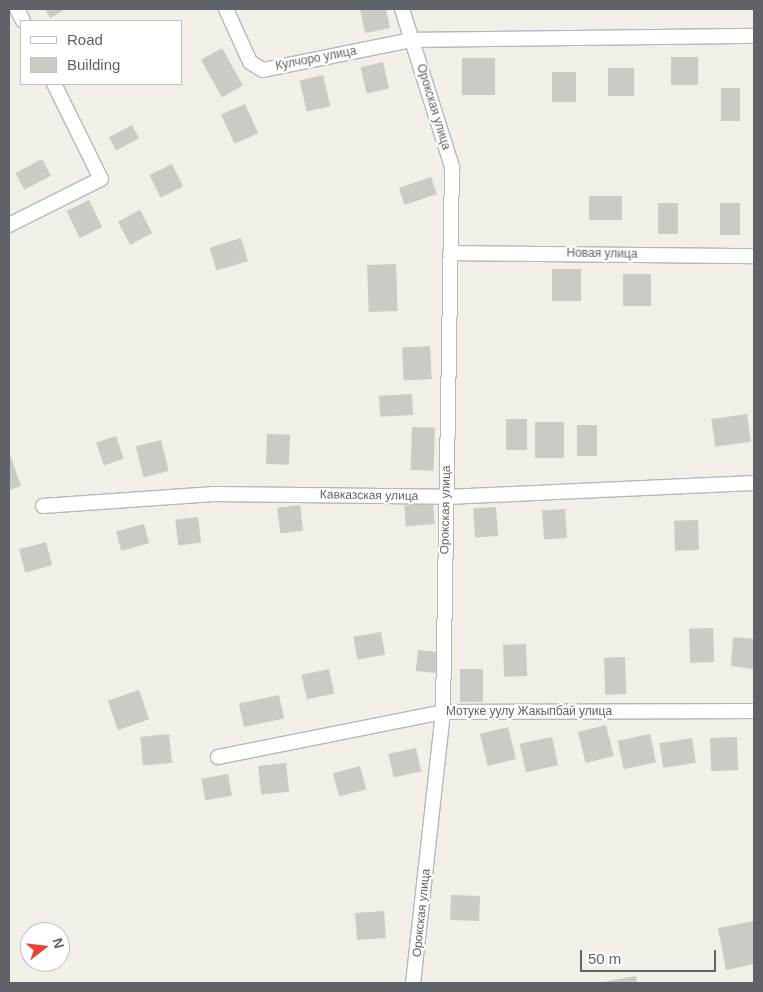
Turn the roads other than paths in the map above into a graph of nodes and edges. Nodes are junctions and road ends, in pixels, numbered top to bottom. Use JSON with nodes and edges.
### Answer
{"nodes":[{"id":1,"x":226,"y":9,"type":"edge"},
{"id":2,"x":402,"y":9,"type":"edge"},
{"id":3,"x":754,"y":36,"type":"edge"},
{"id":4,"x":412,"y":40,"type":"junction"},
{"id":5,"x":54,"y":85,"type":"edge"},
{"id":6,"x":9,"y":225,"type":"edge"},
{"id":7,"x":450,"y":253,"type":"junction"},
{"id":8,"x":754,"y":256,"type":"edge"},
{"id":9,"x":754,"y":483,"type":"edge"},
{"id":10,"x":446,"y":497,"type":"junction"},
{"id":11,"x":43,"y":506,"type":"dead end"},
{"id":12,"x":754,"y":710,"type":"edge"},
{"id":13,"x":443,"y":712,"type":"junction"},
{"id":14,"x":218,"y":757,"type":"dead end"},
{"id":15,"x":412,"y":983,"type":"edge"}],
"edges":[{"from":1,"to":4,"type":"street","name":"Кулчоро улица"},
{"from":2,"to":4,"type":"street","name":"Орокская улица"},
{"from":3,"to":4,"type":"street"},
{"from":4,"to":7,"type":"street","name":"Орокская улица"},
{"from":5,"to":6,"type":"street"},
{"from":7,"to":8,"type":"street","name":"Новая улица"},
{"from":7,"to":10,"type":"street","name":"Орокская улица"},
{"from":9,"to":10,"type":"street","name":"Кавказская улица"},
{"from":10,"to":11,"type":"street","name":"Кавказская улица"},
{"from":10,"to":13,"type":"street","name":"Орокская улица"},
{"from":12,"to":13,"type":"street","name":"Мотуке уулу Жакыпбай улица"},
{"from":13,"to":14,"type":"street","name":"Мотуке уулу Жакыпбай улица"},
{"from":13,"to":15,"type":"street","name":"Орокская улица"}]}
